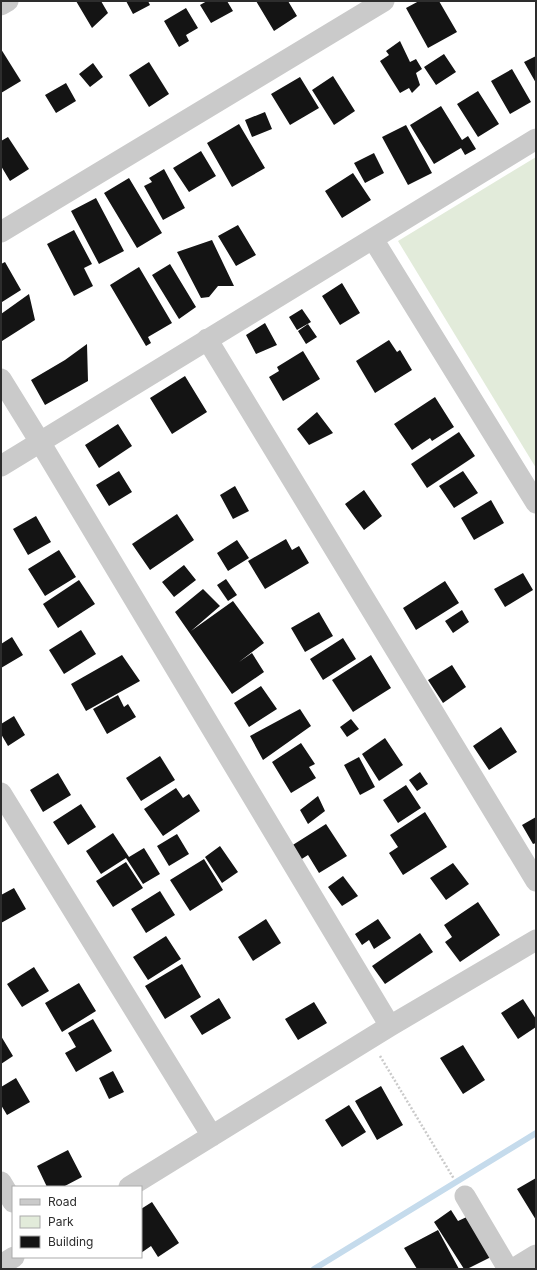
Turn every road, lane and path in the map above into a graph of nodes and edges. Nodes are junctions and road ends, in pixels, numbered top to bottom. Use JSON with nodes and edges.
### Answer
{"nodes":[{"id":1,"x":8,"y":1,"type":"edge"},
{"id":2,"x":384,"y":1,"type":"edge"},
{"id":3,"x":1,"y":5,"type":"edge"},
{"id":4,"x":536,"y":139,"type":"edge"},
{"id":5,"x":1,"y":232,"type":"edge"},
{"id":6,"x":373,"y":239,"type":"junction"},
{"id":7,"x":207,"y":339,"type":"junction"},
{"id":8,"x":1,"y":379,"type":"edge"},
{"id":9,"x":40,"y":442,"type":"junction"},
{"id":10,"x":1,"y":466,"type":"edge"},
{"id":11,"x":536,"y":503,"type":"edge"},
{"id":12,"x":1,"y":793,"type":"edge"},
{"id":13,"x":536,"y":881,"type":"edge"},
{"id":14,"x":536,"y":940,"type":"edge"},
{"id":15,"x":390,"y":1026,"type":"junction"},
{"id":16,"x":369,"y":1039,"type":"junction"},
{"id":17,"x":212,"y":1136,"type":"junction"},
{"id":18,"x":447,"y":1166,"type":"dead end"},
{"id":19,"x":1,"y":1182,"type":"edge"},
{"id":20,"x":131,"y":1186,"type":"edge"},
{"id":21,"x":465,"y":1196,"type":"dead end"},
{"id":22,"x":12,"y":1200,"type":"edge"},
{"id":23,"x":536,"y":1255,"type":"edge"},
{"id":24,"x":12,"y":1258,"type":"edge"},
{"id":25,"x":1,"y":1265,"type":"edge"},
{"id":26,"x":508,"y":1269,"type":"edge"},
{"id":27,"x":513,"y":1269,"type":"edge"}],
"edges":[{"from":1,"to":3,"type":"street"},
{"from":2,"to":5,"type":"street"},
{"from":4,"to":6,"type":"street"},
{"from":6,"to":7,"type":"street"},
{"from":6,"to":11,"type":"street"},
{"from":7,"to":9,"type":"street"},
{"from":7,"to":13,"type":"street"},
{"from":8,"to":9,"type":"street"},
{"from":9,"to":10,"type":"street"},
{"from":9,"to":15,"type":"street"},
{"from":12,"to":17,"type":"street"},
{"from":14,"to":15,"type":"street"},
{"from":15,"to":16,"type":"street"},
{"from":16,"to":17,"type":"street"},
{"from":16,"to":18,"type":"path"},
{"from":17,"to":20,"type":"street"},
{"from":19,"to":22,"type":"street"},
{"from":21,"to":26,"type":"street"},
{"from":23,"to":27,"type":"street"},
{"from":24,"to":25,"type":"street"}]}
